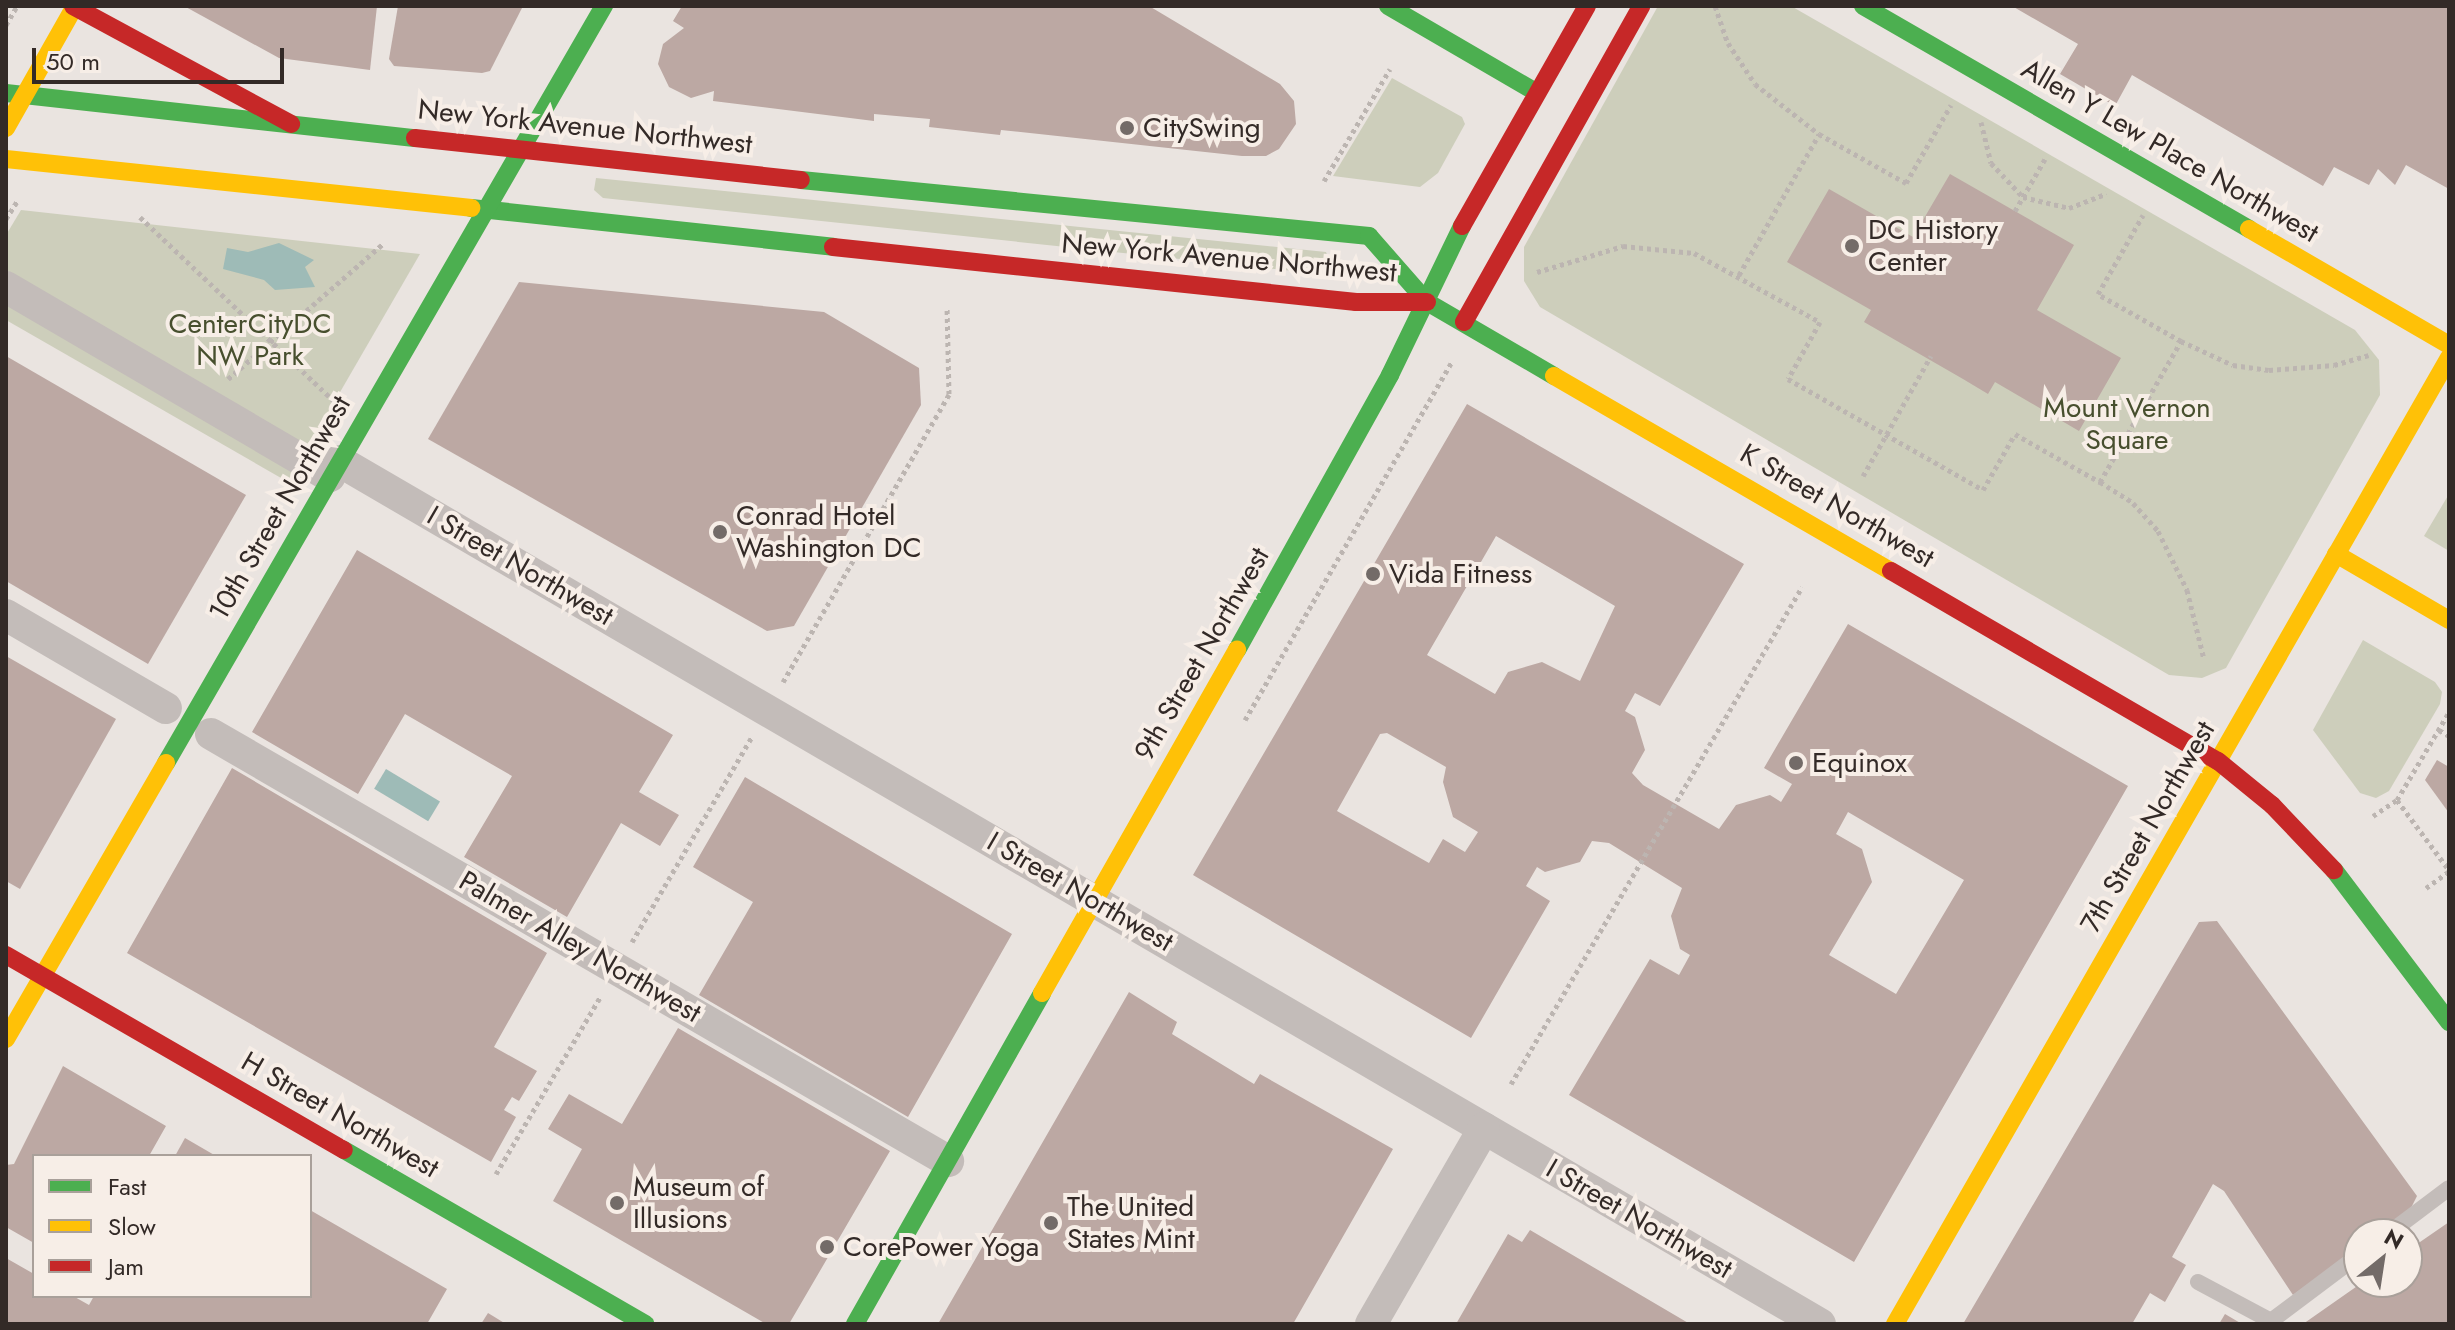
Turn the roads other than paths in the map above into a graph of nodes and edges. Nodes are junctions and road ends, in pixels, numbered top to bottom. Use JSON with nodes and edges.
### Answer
{"nodes":[{"id":1,"x":74,"y":6,"type":"edge"},
{"id":2,"x":604,"y":6,"type":"edge"},
{"id":3,"x":1388,"y":6,"type":"edge"},
{"id":4,"x":1587,"y":6,"type":"edge"},
{"id":5,"x":1641,"y":6,"type":"edge"},
{"id":6,"x":1863,"y":6,"type":"edge"},
{"id":7,"x":1536,"y":92,"type":"junction"},
{"id":8,"x":16,"y":94,"type":"edge"},
{"id":9,"x":291,"y":124,"type":"junction"},
{"id":10,"x":6,"y":128,"type":"edge"},
{"id":11,"x":523,"y":148,"type":"junction"},
{"id":12,"x":6,"y":159,"type":"edge"},
{"id":13,"x":486,"y":212,"type":"junction"},
{"id":14,"x":6,"y":287,"type":"edge"},
{"id":15,"x":1427,"y":302,"type":"junction"},
{"id":16,"x":1464,"y":322,"type":"junction"},
{"id":17,"x":2449,"y":345,"type":"edge"},
{"id":18,"x":2449,"y":358,"type":"edge"},
{"id":19,"x":334,"y":468,"type":"junction"},
{"id":20,"x":2336,"y":554,"type":"junction"},
{"id":21,"x":6,"y":615,"type":"edge"},
{"id":22,"x":2449,"y":620,"type":"edge"},
{"id":23,"x":166,"y":708,"type":"dead end"},
{"id":24,"x":211,"y":734,"type":"dead end"},
{"id":25,"x":2218,"y":761,"type":"junction"},
{"id":26,"x":1096,"y":902,"type":"junction"},
{"id":27,"x":6,"y":955,"type":"edge"},
{"id":28,"x":42,"y":975,"type":"junction"},
{"id":29,"x":2449,"y":1022,"type":"edge"},
{"id":30,"x":6,"y":1039,"type":"edge"},
{"id":31,"x":1484,"y":1128,"type":"junction"},
{"id":32,"x":948,"y":1161,"type":"junction"},
{"id":33,"x":2449,"y":1188,"type":"edge"},
{"id":34,"x":2409,"y":1218,"type":"edge"},
{"id":35,"x":2343,"y":1267,"type":"edge"},
{"id":36,"x":2198,"y":1282,"type":"dead end"},
{"id":37,"x":645,"y":1324,"type":"edge"},
{"id":38,"x":855,"y":1324,"type":"edge"},
{"id":39,"x":1371,"y":1324,"type":"edge"},
{"id":40,"x":1820,"y":1324,"type":"edge"},
{"id":41,"x":1895,"y":1324,"type":"edge"}],
"edges":[{"from":1,"to":8,"type":"main road"},
{"from":1,"to":9,"type":"main road"},
{"from":2,"to":11,"type":"main road","name":"10th Street Northwest"},
{"from":3,"to":7,"type":"main road"},
{"from":4,"to":7,"type":"main road","name":"9th Street Northwest"},
{"from":5,"to":16,"type":"main road"},
{"from":6,"to":17,"type":"main road","name":"Allen Y Lew Place Northwest"},
{"from":7,"to":15,"type":"main road","name":"9th Street Northwest"},
{"from":8,"to":9,"type":"main road","name":"New York Avenue Northwest"},
{"from":8,"to":10,"type":"main road"},
{"from":9,"to":11,"type":"main road","name":"New York Avenue Northwest"},
{"from":11,"to":13,"type":"main road","name":"10th Street Northwest"},
{"from":11,"to":15,"type":"main road","name":"New York Avenue Northwest"},
{"from":12,"to":13,"type":"main road","name":"New York Avenue Northwest"},
{"from":13,"to":15,"type":"main road","name":"New York Avenue Northwest"},
{"from":13,"to":19,"type":"main road","name":"10th Street Northwest"},
{"from":14,"to":19,"type":"street","name":"I Street Northwest"},
{"from":15,"to":16,"type":"main road","name":"K Street Northwest"},
{"from":15,"to":26,"type":"main road","name":"9th Street Northwest"},
{"from":16,"to":25,"type":"main road","name":"K Street Northwest"},
{"from":18,"to":20,"type":"main road","name":"7th Street Northwest"},
{"from":19,"to":26,"type":"street","name":"I Street Northwest"},
{"from":19,"to":28,"type":"main road","name":"10th Street Northwest"},
{"from":20,"to":22,"type":"main road"},
{"from":20,"to":25,"type":"main road","name":"7th Street Northwest"},
{"from":21,"to":23,"type":"street"},
{"from":24,"to":32,"type":"street","name":"Palmer Alley Northwest"},
{"from":25,"to":29,"type":"main road","name":"K Street Northwest"},
{"from":25,"to":41,"type":"main road","name":"7th Street Northwest"},
{"from":26,"to":31,"type":"street","name":"I Street Northwest"},
{"from":26,"to":32,"type":"main road","name":"9th Street Northwest"},
{"from":27,"to":28,"type":"main road","name":"H Street Northwest"},
{"from":28,"to":30,"type":"main road","name":"10th Street Northwest"},
{"from":28,"to":37,"type":"main road","name":"H Street Northwest"},
{"from":31,"to":39,"type":"street"},
{"from":31,"to":40,"type":"street","name":"I Street Northwest"},
{"from":32,"to":38,"type":"main road","name":"9th Street Northwest"},
{"from":33,"to":34,"type":"lane"},
{"from":35,"to":36,"type":"lane"}]}
